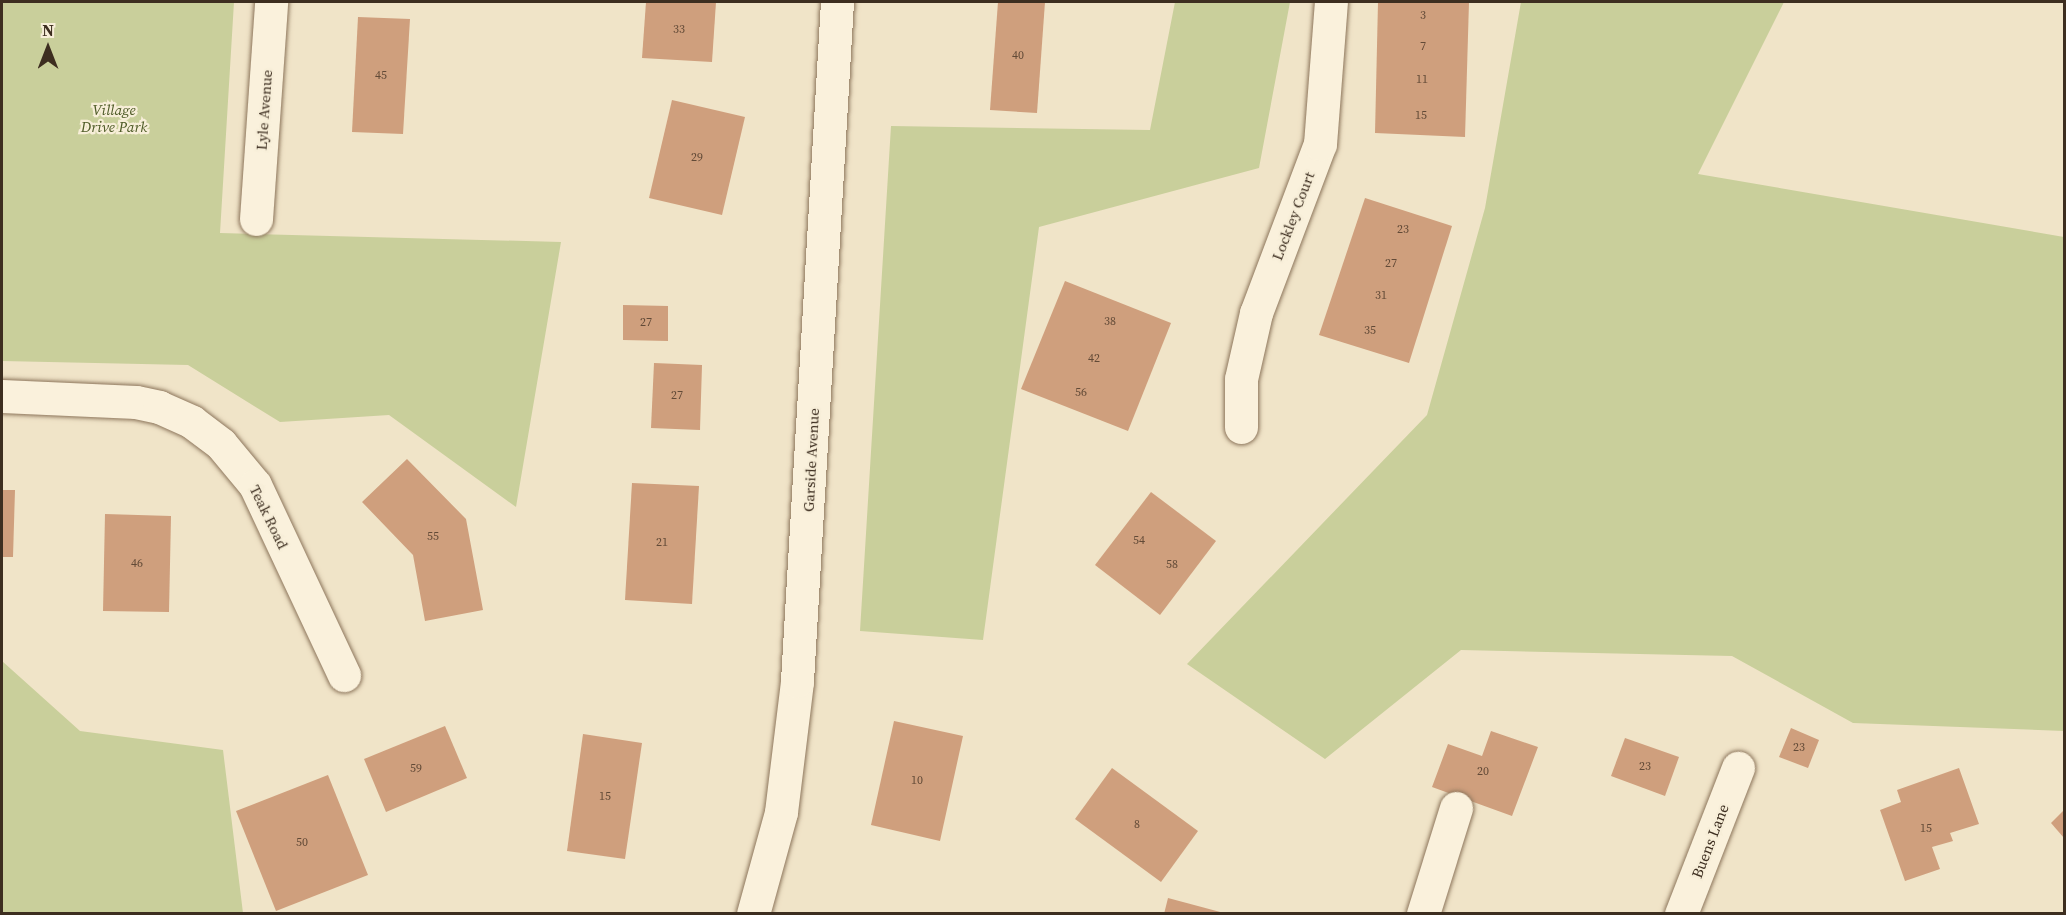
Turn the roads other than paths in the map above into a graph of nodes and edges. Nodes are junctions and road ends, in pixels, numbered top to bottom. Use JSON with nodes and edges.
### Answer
{"nodes":[{"id":1,"x":271,"y":2,"type":"edge"},
{"id":2,"x":837,"y":2,"type":"edge"},
{"id":3,"x":1331,"y":2,"type":"edge"},
{"id":4,"x":256,"y":219,"type":"dead end"},
{"id":5,"x":2,"y":396,"type":"edge"},
{"id":6,"x":1241,"y":427,"type":"dead end"},
{"id":7,"x":344,"y":675,"type":"dead end"},
{"id":8,"x":1738,"y":768,"type":"dead end"},
{"id":9,"x":1456,"y":808,"type":"dead end"},
{"id":10,"x":755,"y":913,"type":"edge"},
{"id":11,"x":1423,"y":914,"type":"edge"},
{"id":12,"x":1682,"y":914,"type":"edge"}],
"edges":[{"from":1,"to":4,"type":"street","name":"Lyle Avenue"},
{"from":2,"to":10,"type":"street","name":"Garside Avenue"},
{"from":3,"to":6,"type":"street","name":"Lockley Court"},
{"from":5,"to":7,"type":"street","name":"Teak Road"},
{"from":8,"to":12,"type":"street","name":"Buens Lane"},
{"from":9,"to":11,"type":"street"}]}
